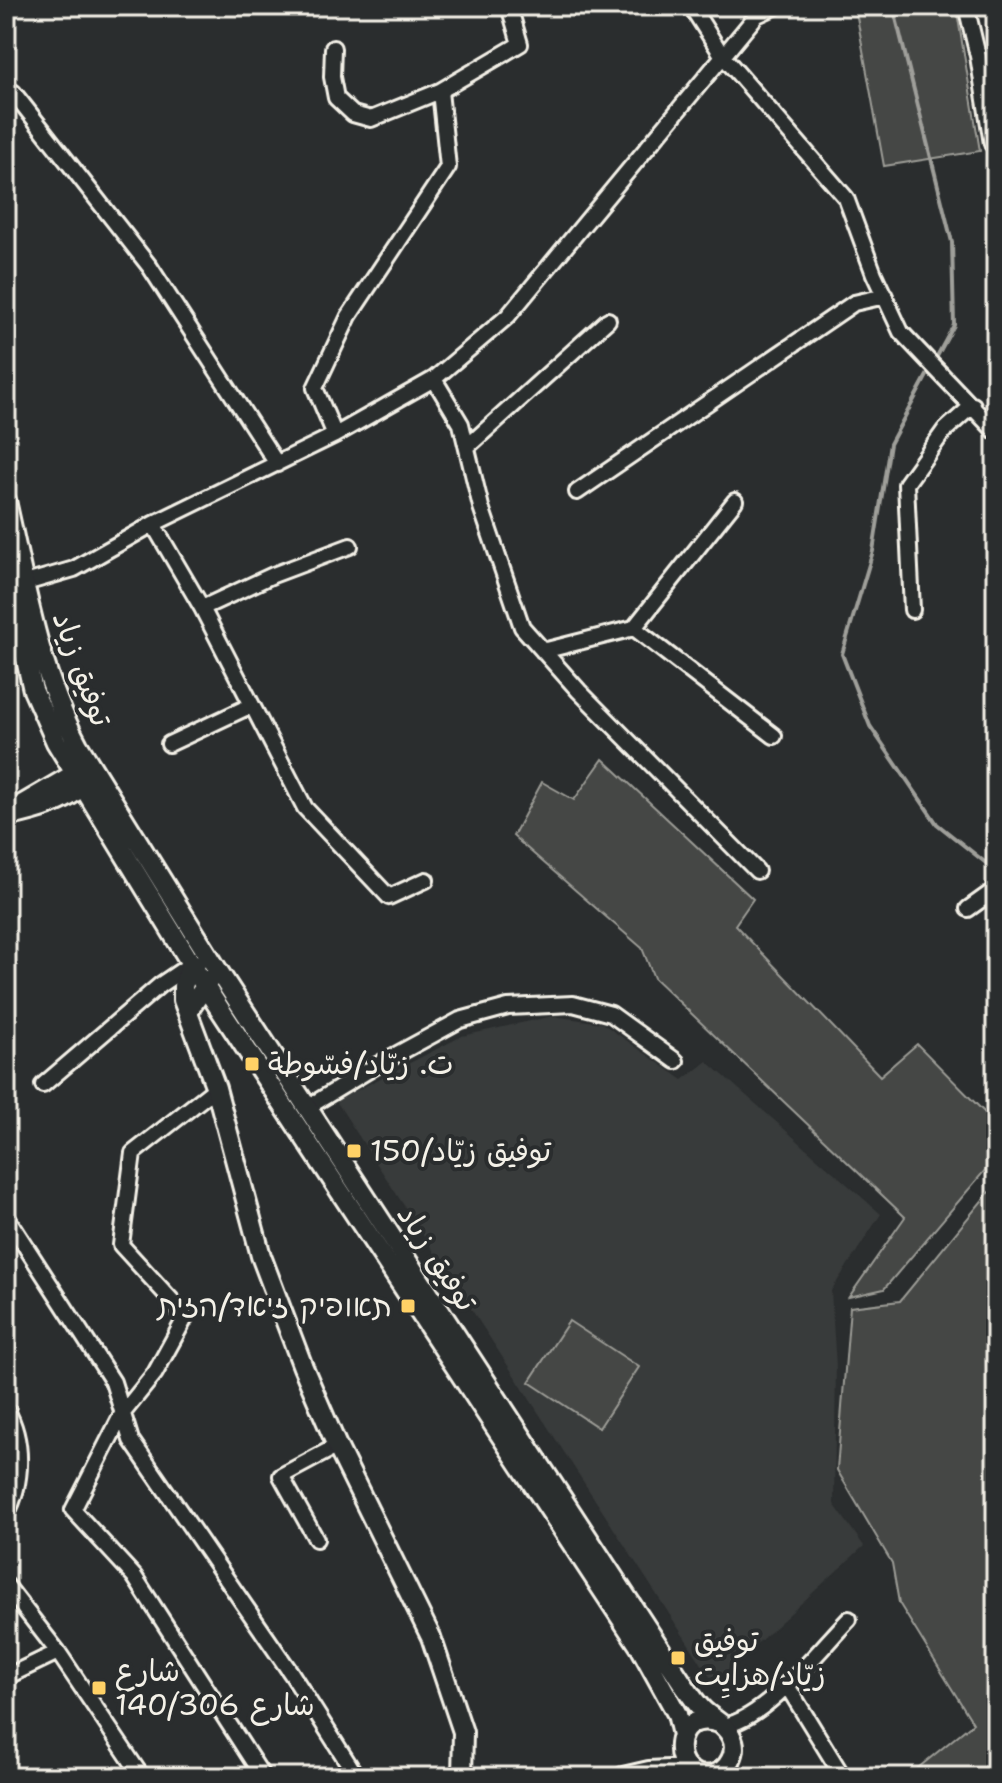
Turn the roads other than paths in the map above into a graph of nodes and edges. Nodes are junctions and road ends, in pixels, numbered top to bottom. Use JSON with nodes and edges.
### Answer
{"nodes":[{"id":1,"x":509,"y":6,"type":"edge"},
{"id":2,"x":691,"y":6,"type":"edge"},
{"id":3,"x":777,"y":6,"type":"edge"},
{"id":4,"x":966,"y":6,"type":"edge"},
{"id":5,"x":333,"y":48,"type":"dead end"},
{"id":6,"x":722,"y":55,"type":"junction"},
{"id":7,"x":6,"y":90,"type":"edge"},
{"id":8,"x":440,"y":91,"type":"junction"},
{"id":9,"x":992,"y":144,"type":"dead end"},
{"id":10,"x":885,"y":296,"type":"junction"},
{"id":11,"x":608,"y":320,"type":"dead end"},
{"id":12,"x":434,"y":379,"type":"junction"},
{"id":13,"x":973,"y":405,"type":"junction"},
{"id":14,"x":996,"y":419,"type":"edge"},
{"id":15,"x":996,"y":432,"type":"edge"},
{"id":16,"x":335,"y":435,"type":"junction"},
{"id":17,"x":467,"y":447,"type":"junction"},
{"id":18,"x":277,"y":464,"type":"junction"},
{"id":19,"x":577,"y":492,"type":"dead end"},
{"id":20,"x":6,"y":501,"type":"edge"},
{"id":21,"x":735,"y":501,"type":"dead end"},
{"id":22,"x":153,"y":524,"type":"junction"},
{"id":23,"x":350,"y":546,"type":"dead end"},
{"id":24,"x":13,"y":582,"type":"edge"},
{"id":25,"x":202,"y":608,"type":"junction"},
{"id":26,"x":912,"y":610,"type":"dead end"},
{"id":27,"x":634,"y":628,"type":"junction"},
{"id":28,"x":543,"y":651,"type":"junction"},
{"id":29,"x":252,"y":705,"type":"junction"},
{"id":30,"x":774,"y":736,"type":"dead end"},
{"id":31,"x":169,"y":744,"type":"dead end"},
{"id":32,"x":84,"y":777,"type":"junction"},
{"id":33,"x":6,"y":815,"type":"edge"},
{"id":34,"x":757,"y":871,"type":"dead end"},
{"id":35,"x":426,"y":880,"type":"dead end"},
{"id":36,"x":996,"y":889,"type":"edge"},
{"id":37,"x":968,"y":909,"type":"dead end"},
{"id":38,"x":191,"y":964,"type":"junction"},
{"id":39,"x":215,"y":966,"type":"junction"},
{"id":40,"x":206,"y":988,"type":"junction"},
{"id":41,"x":188,"y":1011,"type":"junction"},
{"id":42,"x":676,"y":1061,"type":"dead end"},
{"id":43,"x":43,"y":1085,"type":"dead end"},
{"id":44,"x":216,"y":1088,"type":"junction"},
{"id":45,"x":308,"y":1107,"type":"junction"},
{"id":46,"x":6,"y":1216,"type":"edge"},
{"id":47,"x":6,"y":1409,"type":"edge"},
{"id":48,"x":122,"y":1414,"type":"junction"},
{"id":49,"x":337,"y":1446,"type":"junction"},
{"id":50,"x":6,"y":1515,"type":"edge"},
{"id":51,"x":316,"y":1539,"type":"dead end"},
{"id":52,"x":6,"y":1585,"type":"edge"},
{"id":53,"x":849,"y":1619,"type":"dead end"},
{"id":54,"x":58,"y":1652,"type":"junction"},
{"id":55,"x":6,"y":1677,"type":"edge"},
{"id":56,"x":786,"y":1684,"type":"junction"},
{"id":57,"x":761,"y":1709,"type":"junction"},
{"id":58,"x":721,"y":1725,"type":"junction"},
{"id":59,"x":681,"y":1738,"type":"junction"},
{"id":60,"x":732,"y":1763,"type":"edge"},
{"id":61,"x":649,"y":1771,"type":"junction"},
{"id":62,"x":695,"y":1773,"type":"edge"},
{"id":63,"x":142,"y":1777,"type":"edge"},
{"id":64,"x":263,"y":1777,"type":"edge"},
{"id":65,"x":357,"y":1777,"type":"edge"},
{"id":66,"x":462,"y":1777,"type":"edge"},
{"id":67,"x":623,"y":1777,"type":"edge"},
{"id":68,"x":843,"y":1777,"type":"edge"}],
"edges":[{"from":1,"to":8,"type":"street"},
{"from":2,"to":6,"type":"street"},
{"from":3,"to":6,"type":"street"},
{"from":4,"to":9,"type":"street"},
{"from":5,"to":8,"type":"street"},
{"from":6,"to":10,"type":"street"},
{"from":6,"to":12,"type":"street"},
{"from":7,"to":18,"type":"street"},
{"from":8,"to":16,"type":"street"},
{"from":10,"to":13,"type":"street"},
{"from":10,"to":19,"type":"street"},
{"from":11,"to":17,"type":"street"},
{"from":12,"to":16,"type":"street"},
{"from":12,"to":17,"type":"street"},
{"from":13,"to":14,"type":"street"},
{"from":13,"to":15,"type":"street"},
{"from":13,"to":26,"type":"street"},
{"from":16,"to":18,"type":"street"},
{"from":17,"to":28,"type":"street"},
{"from":18,"to":22,"type":"street"},
{"from":20,"to":24,"type":"main road","name":"توفيق زياد"},
{"from":21,"to":27,"type":"street"},
{"from":22,"to":24,"type":"street"},
{"from":22,"to":25,"type":"street"},
{"from":23,"to":25,"type":"street"},
{"from":24,"to":32,"type":"main road","name":"توفيق زياد"},
{"from":25,"to":29,"type":"street"},
{"from":27,"to":28,"type":"street"},
{"from":27,"to":30,"type":"street"},
{"from":28,"to":34,"type":"street"},
{"from":29,"to":31,"type":"street"},
{"from":29,"to":35,"type":"street"},
{"from":32,"to":33,"type":"main road"},
{"from":32,"to":38,"type":"main road","name":"توفيق زياد"},
{"from":32,"to":39,"type":"main road","name":"توفيق زياد"},
{"from":36,"to":37,"type":"street"},
{"from":38,"to":39,"type":"main road"},
{"from":38,"to":40,"type":"main road","name":"توفيق زياد"},
{"from":38,"to":41,"type":"main road"},
{"from":38,"to":43,"type":"street"},
{"from":39,"to":40,"type":"main road"},
{"from":39,"to":45,"type":"main road","name":"توفيق زياد"},
{"from":40,"to":41,"type":"main road"},
{"from":40,"to":59,"type":"main road","name":"توفيق زياد"},
{"from":41,"to":44,"type":"main road"},
{"from":42,"to":45,"type":"street"},
{"from":44,"to":48,"type":"street"},
{"from":44,"to":49,"type":"main road"},
{"from":45,"to":58,"type":"main road","name":"توفيق زياد"},
{"from":46,"to":48,"type":"street"},
{"from":47,"to":50,"type":"street"},
{"from":48,"to":64,"type":"street"},
{"from":48,"to":65,"type":"street"},
{"from":49,"to":51,"type":"street"},
{"from":49,"to":66,"type":"main road"},
{"from":52,"to":54,"type":"street"},
{"from":53,"to":56,"type":"street"},
{"from":54,"to":55,"type":"street"},
{"from":54,"to":63,"type":"street"},
{"from":56,"to":57,"type":"street"},
{"from":56,"to":68,"type":"street"},
{"from":57,"to":58,"type":"street"},
{"from":57,"to":60,"type":"street"},
{"from":58,"to":59,"type":"main road"},
{"from":58,"to":60,"type":"main road"},
{"from":59,"to":61,"type":"main road"},
{"from":59,"to":62,"type":"main road"},
{"from":60,"to":62,"type":"main road"},
{"from":61,"to":62,"type":"main road"},
{"from":61,"to":67,"type":"main road"}]}
